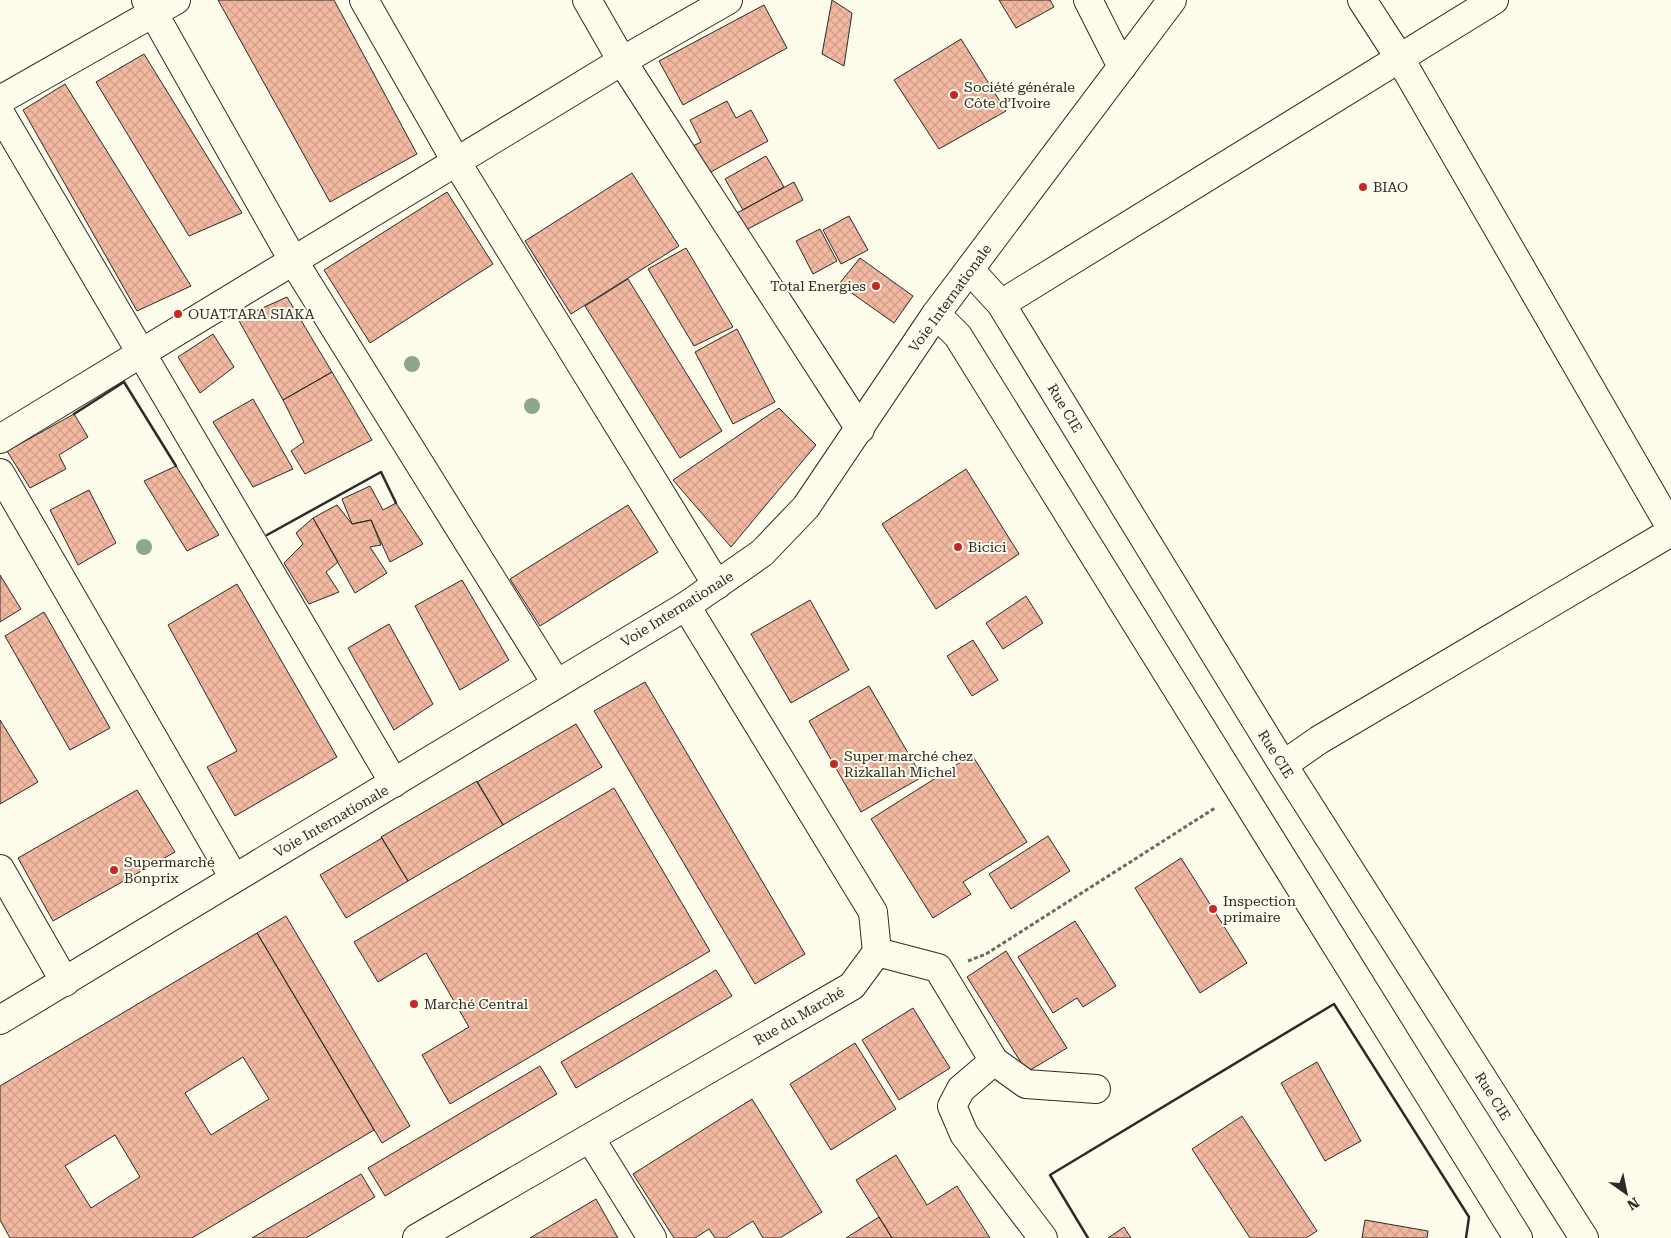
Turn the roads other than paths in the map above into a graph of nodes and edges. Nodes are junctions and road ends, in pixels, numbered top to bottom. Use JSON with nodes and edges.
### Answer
{"nodes":[{"id":1,"x":364,"y":0,"type":"edge"},
{"id":2,"x":588,"y":0,"type":"edge"},
{"id":3,"x":728,"y":0,"type":"edge"},
{"id":4,"x":1088,"y":0,"type":"edge"},
{"id":5,"x":1172,"y":0,"type":"edge"},
{"id":6,"x":1362,"y":0,"type":"edge"},
{"id":7,"x":1494,"y":0,"type":"edge"},
{"id":8,"x":159,"y":4,"type":"edge"},
{"id":9,"x":1399,"y":57,"type":"junction"},
{"id":10,"x":622,"y":61,"type":"junction"},
{"id":11,"x":1122,"y":67,"type":"junction"},
{"id":12,"x":0,"y":100,"type":"edge"},
{"id":13,"x":0,"y":113,"type":"edge"},
{"id":14,"x":457,"y":163,"type":"junction"},
{"id":15,"x":294,"y":262,"type":"junction"},
{"id":16,"x":970,"y":270,"type":"junction"},
{"id":17,"x":1001,"y":304,"type":"junction"},
{"id":18,"x":936,"y":314,"type":"junction"},
{"id":19,"x":140,"y":354,"type":"junction"},
{"id":20,"x":860,"y":430,"type":"junction"},
{"id":21,"x":0,"y":439,"type":"edge"},
{"id":22,"x":0,"y":473,"type":"edge"},
{"id":23,"x":1671,"y":528,"type":"edge"},
{"id":24,"x":1671,"y":532,"type":"edge"},
{"id":25,"x":717,"y":585,"type":"junction"},
{"id":26,"x":686,"y":606,"type":"junction"},
{"id":27,"x":556,"y":683,"type":"junction"},
{"id":28,"x":1283,"y":765,"type":"junction"},
{"id":29,"x":394,"y":783,"type":"junction"},
{"id":30,"x":0,"y":869,"type":"edge"},
{"id":31,"x":234,"y":878,"type":"junction"},
{"id":32,"x":877,"y":952,"type":"junction"},
{"id":33,"x":65,"y":982,"type":"junction"},
{"id":34,"x":0,"y":1020,"type":"edge"},
{"id":35,"x":994,"y":1061,"type":"junction"},
{"id":36,"x":1096,"y":1089,"type":"dead end"},
{"id":37,"x":590,"y":1138,"type":"junction"},
{"id":38,"x":417,"y":1238,"type":"edge"},
{"id":39,"x":652,"y":1238,"type":"edge"},
{"id":40,"x":1043,"y":1238,"type":"edge"},
{"id":41,"x":1518,"y":1238,"type":"edge"},
{"id":42,"x":1584,"y":1238,"type":"edge"}],
"edges":[{"from":1,"to":14,"type":"street"},
{"from":2,"to":10,"type":"street"},
{"from":3,"to":10,"type":"street"},
{"from":4,"to":11,"type":"street"},
{"from":5,"to":11,"type":"street","name":"Voie Internationale"},
{"from":6,"to":9,"type":"street"},
{"from":7,"to":9,"type":"street"},
{"from":8,"to":12,"type":"street"},
{"from":8,"to":15,"type":"street"},
{"from":9,"to":17,"type":"street"},
{"from":9,"to":23,"type":"street"},
{"from":10,"to":14,"type":"street"},
{"from":10,"to":20,"type":"street"},
{"from":11,"to":16,"type":"street","name":"Voie Internationale"},
{"from":13,"to":19,"type":"street"},
{"from":14,"to":15,"type":"street"},
{"from":14,"to":25,"type":"street"},
{"from":15,"to":19,"type":"street"},
{"from":15,"to":27,"type":"street"},
{"from":16,"to":17,"type":"street","name":"Rue CIE"},
{"from":16,"to":18,"type":"street","name":"Voie Internationale"},
{"from":17,"to":28,"type":"street","name":"Rue CIE"},
{"from":18,"to":20,"type":"street","name":"Voie Internationale"},
{"from":18,"to":41,"type":"street"},
{"from":19,"to":21,"type":"street"},
{"from":19,"to":29,"type":"street"},
{"from":20,"to":25,"type":"street","name":"Voie Internationale"},
{"from":22,"to":31,"type":"street"},
{"from":24,"to":28,"type":"street"},
{"from":25,"to":26,"type":"street","name":"Voie Internationale"},
{"from":26,"to":27,"type":"street","name":"Voie Internationale"},
{"from":26,"to":32,"type":"street"},
{"from":27,"to":29,"type":"street","name":"Voie Internationale"},
{"from":28,"to":42,"type":"street","name":"Rue CIE"},
{"from":29,"to":31,"type":"street","name":"Voie Internationale"},
{"from":30,"to":33,"type":"street"},
{"from":31,"to":33,"type":"street","name":"Voie Internationale"},
{"from":32,"to":35,"type":"street"},
{"from":32,"to":37,"type":"street","name":"Rue du Marché"},
{"from":33,"to":34,"type":"street","name":"Voie Internationale"},
{"from":35,"to":36,"type":"street"},
{"from":35,"to":40,"type":"street"},
{"from":37,"to":38,"type":"street","name":"Rue du Marché"},
{"from":37,"to":39,"type":"street"}]}
